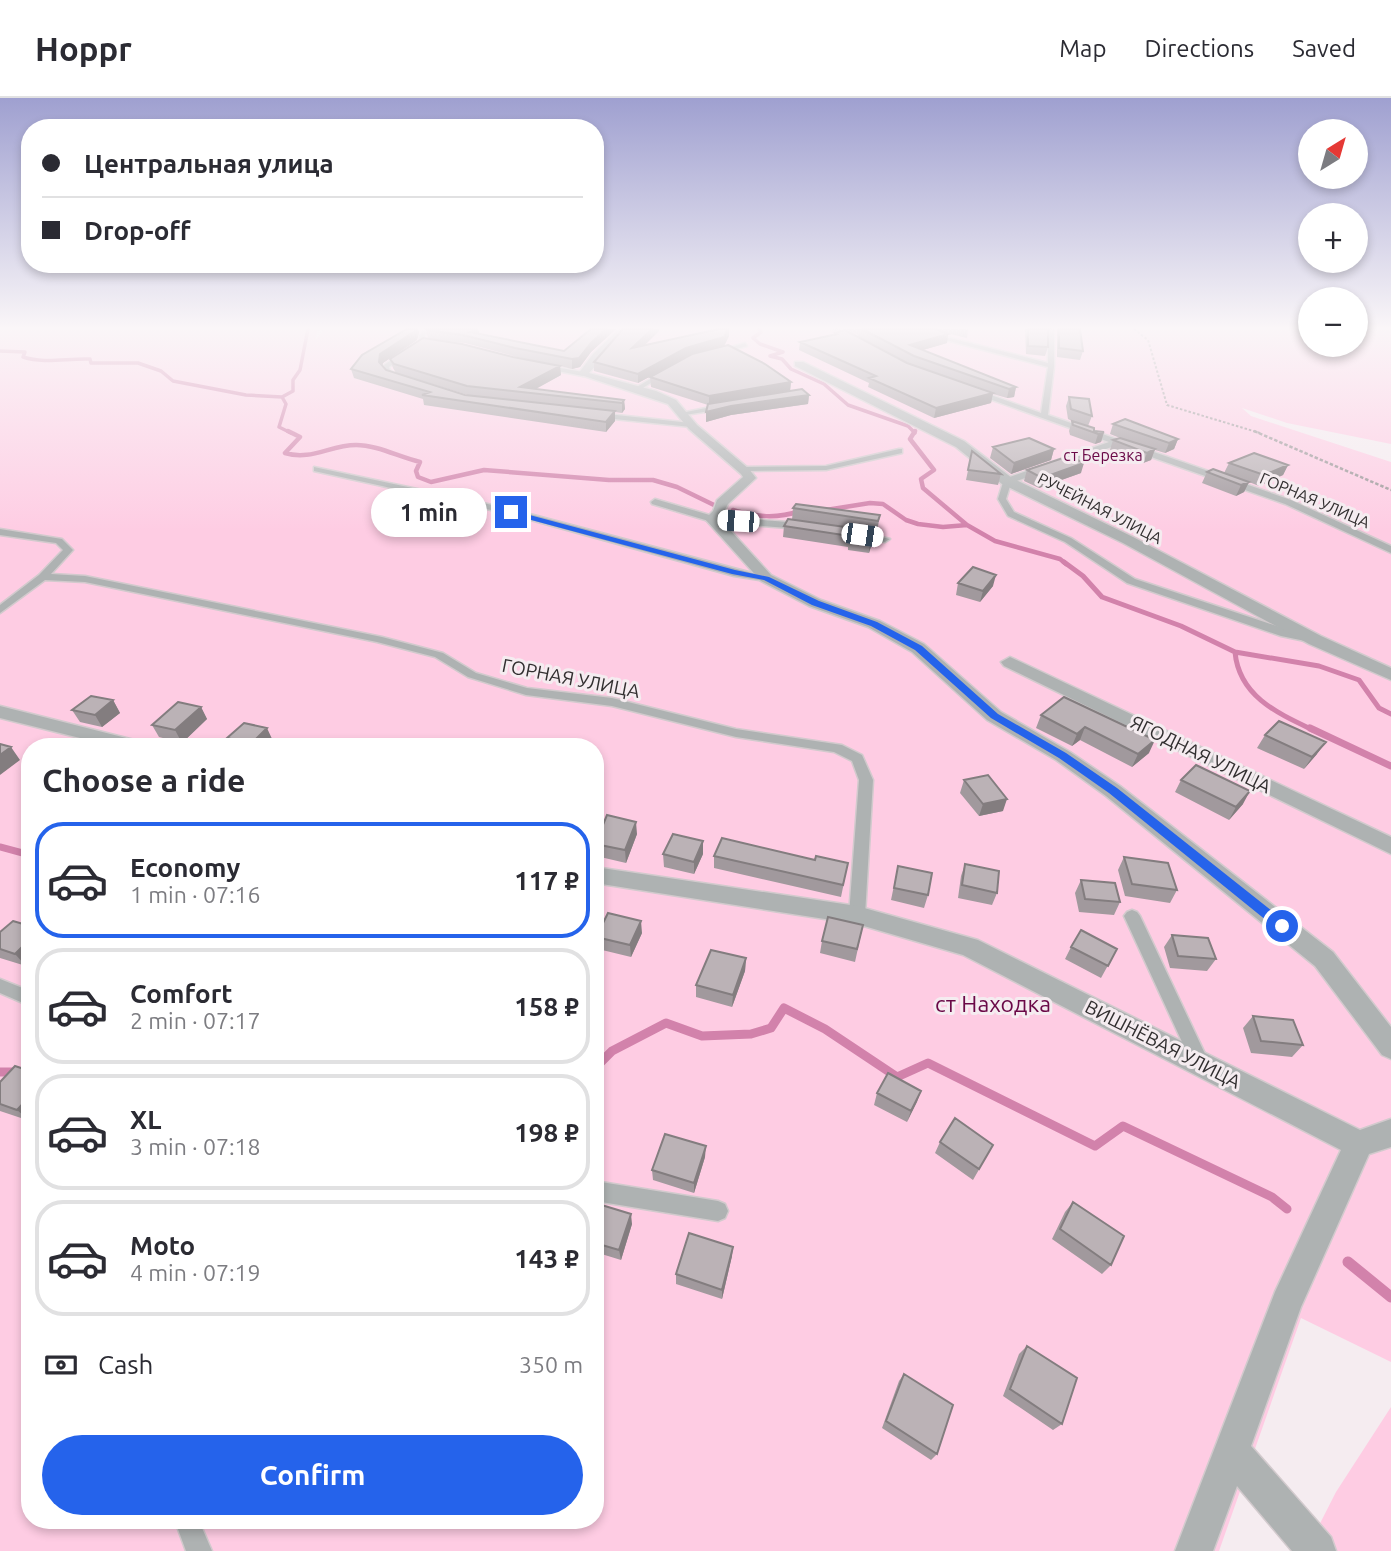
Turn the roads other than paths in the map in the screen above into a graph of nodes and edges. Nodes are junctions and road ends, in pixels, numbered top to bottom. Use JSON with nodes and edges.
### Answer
{"nodes":[{"id":1,"x":656,"y":397,"type":"edge"},
{"id":2,"x":864,"y":397,"type":"edge"},
{"id":3,"x":987,"y":397,"type":"edge"},
{"id":4,"x":1047,"y":397,"type":"edge"},
{"id":5,"x":739,"y":404,"type":"edge"},
{"id":6,"x":685,"y":413,"type":"junction"},
{"id":7,"x":586,"y":414,"type":"edge"},
{"id":8,"x":1044,"y":416,"type":"junction"},
{"id":9,"x":691,"y":425,"type":"junction"},
{"id":10,"x":1114,"y":443,"type":"junction"},
{"id":11,"x":899,"y":451,"type":"dead end"},
{"id":12,"x":317,"y":469,"type":"dead end"},
{"id":13,"x":745,"y":469,"type":"junction"},
{"id":14,"x":1007,"y":481,"type":"junction"},
{"id":15,"x":655,"y":502,"type":"dead end"},
{"id":16,"x":712,"y":519,"type":"junction"},
{"id":17,"x":815,"y":528,"type":"edge"},
{"id":18,"x":0,"y":532,"type":"edge"},
{"id":19,"x":850,"y":533,"type":"edge"},
{"id":20,"x":885,"y":538,"type":"dead end"},
{"id":21,"x":1391,"y":550,"type":"edge"},
{"id":22,"x":43,"y":577,"type":"junction"},
{"id":23,"x":766,"y":578,"type":"junction"},
{"id":24,"x":0,"y":610,"type":"edge"},
{"id":25,"x":1315,"y":640,"type":"junction"},
{"id":26,"x":1010,"y":662,"type":"dead end"},
{"id":27,"x":1391,"y":675,"type":"edge"},
{"id":28,"x":0,"y":712,"type":"edge"},
{"id":29,"x":103,"y":738,"type":"edge"},
{"id":30,"x":1391,"y":846,"type":"edge"},
{"id":31,"x":604,"y":876,"type":"edge"},
{"id":32,"x":857,"y":915,"type":"junction"},
{"id":33,"x":1132,"y":916,"type":"dead end"},
{"id":34,"x":0,"y":986,"type":"edge"},
{"id":35,"x":21,"y":995,"type":"edge"},
{"id":36,"x":1391,"y":1046,"type":"edge"},
{"id":37,"x":1201,"y":1064,"type":"junction"},
{"id":38,"x":1391,"y":1133,"type":"edge"},
{"id":39,"x":1359,"y":1144,"type":"junction"},
{"id":40,"x":604,"y":1192,"type":"edge"},
{"id":41,"x":718,"y":1211,"type":"dead end"},
{"id":42,"x":1231,"y":1451,"type":"junction"},
{"id":43,"x":190,"y":1529,"type":"edge"},
{"id":44,"x":199,"y":1551,"type":"edge"},
{"id":45,"x":1194,"y":1551,"type":"edge"},
{"id":46,"x":1317,"y":1551,"type":"edge"}],
"edges":[{"from":1,"to":6,"type":"street"},
{"from":2,"to":14,"type":"street","name":"РУЧЕЙНАЯ УЛИЦА"},
{"from":3,"to":8,"type":"lane","name":"ГОРНАЯ УЛИЦА"},
{"from":4,"to":8,"type":"lane"},
{"from":5,"to":6,"type":"lane"},
{"from":6,"to":9,"type":"street"},
{"from":7,"to":9,"type":"lane"},
{"from":8,"to":10,"type":"lane","name":"ГОРНАЯ УЛИЦА"},
{"from":9,"to":13,"type":"street"},
{"from":10,"to":14,"type":"lane"},
{"from":10,"to":21,"type":"lane","name":"ГОРНАЯ УЛИЦА"},
{"from":11,"to":13,"type":"lane"},
{"from":12,"to":23,"type":"lane"},
{"from":13,"to":16,"type":"street"},
{"from":14,"to":25,"type":"street","name":"РУЧЕЙНАЯ УЛИЦА"},
{"from":14,"to":25,"type":"lane"},
{"from":15,"to":16,"type":"lane"},
{"from":16,"to":17,"type":"lane"},
{"from":16,"to":23,"type":"street"},
{"from":18,"to":22,"type":"lane"},
{"from":19,"to":20,"type":"lane"},
{"from":22,"to":24,"type":"lane"},
{"from":22,"to":32,"type":"lane","name":"ГОРНАЯ УЛИЦА"},
{"from":23,"to":36,"type":"street"},
{"from":25,"to":27,"type":"street","name":"РУЧЕЙНАЯ УЛИЦА"},
{"from":26,"to":30,"type":"street","name":"ЯГОДНАЯ УЛИЦА"},
{"from":28,"to":29,"type":"street"},
{"from":31,"to":32,"type":"street","name":"ВИШНЁВАЯ УЛИЦА"},
{"from":32,"to":37,"type":"street","name":"ВИШНЁВАЯ УЛИЦА"},
{"from":33,"to":37,"type":"lane"},
{"from":34,"to":35,"type":"lane"},
{"from":37,"to":39,"type":"street","name":"ВИШНЁВАЯ УЛИЦА"},
{"from":38,"to":39,"type":"street"},
{"from":39,"to":42,"type":"street"},
{"from":40,"to":41,"type":"lane"},
{"from":42,"to":45,"type":"street"},
{"from":42,"to":46,"type":"street"},
{"from":43,"to":44,"type":"lane"}]}
